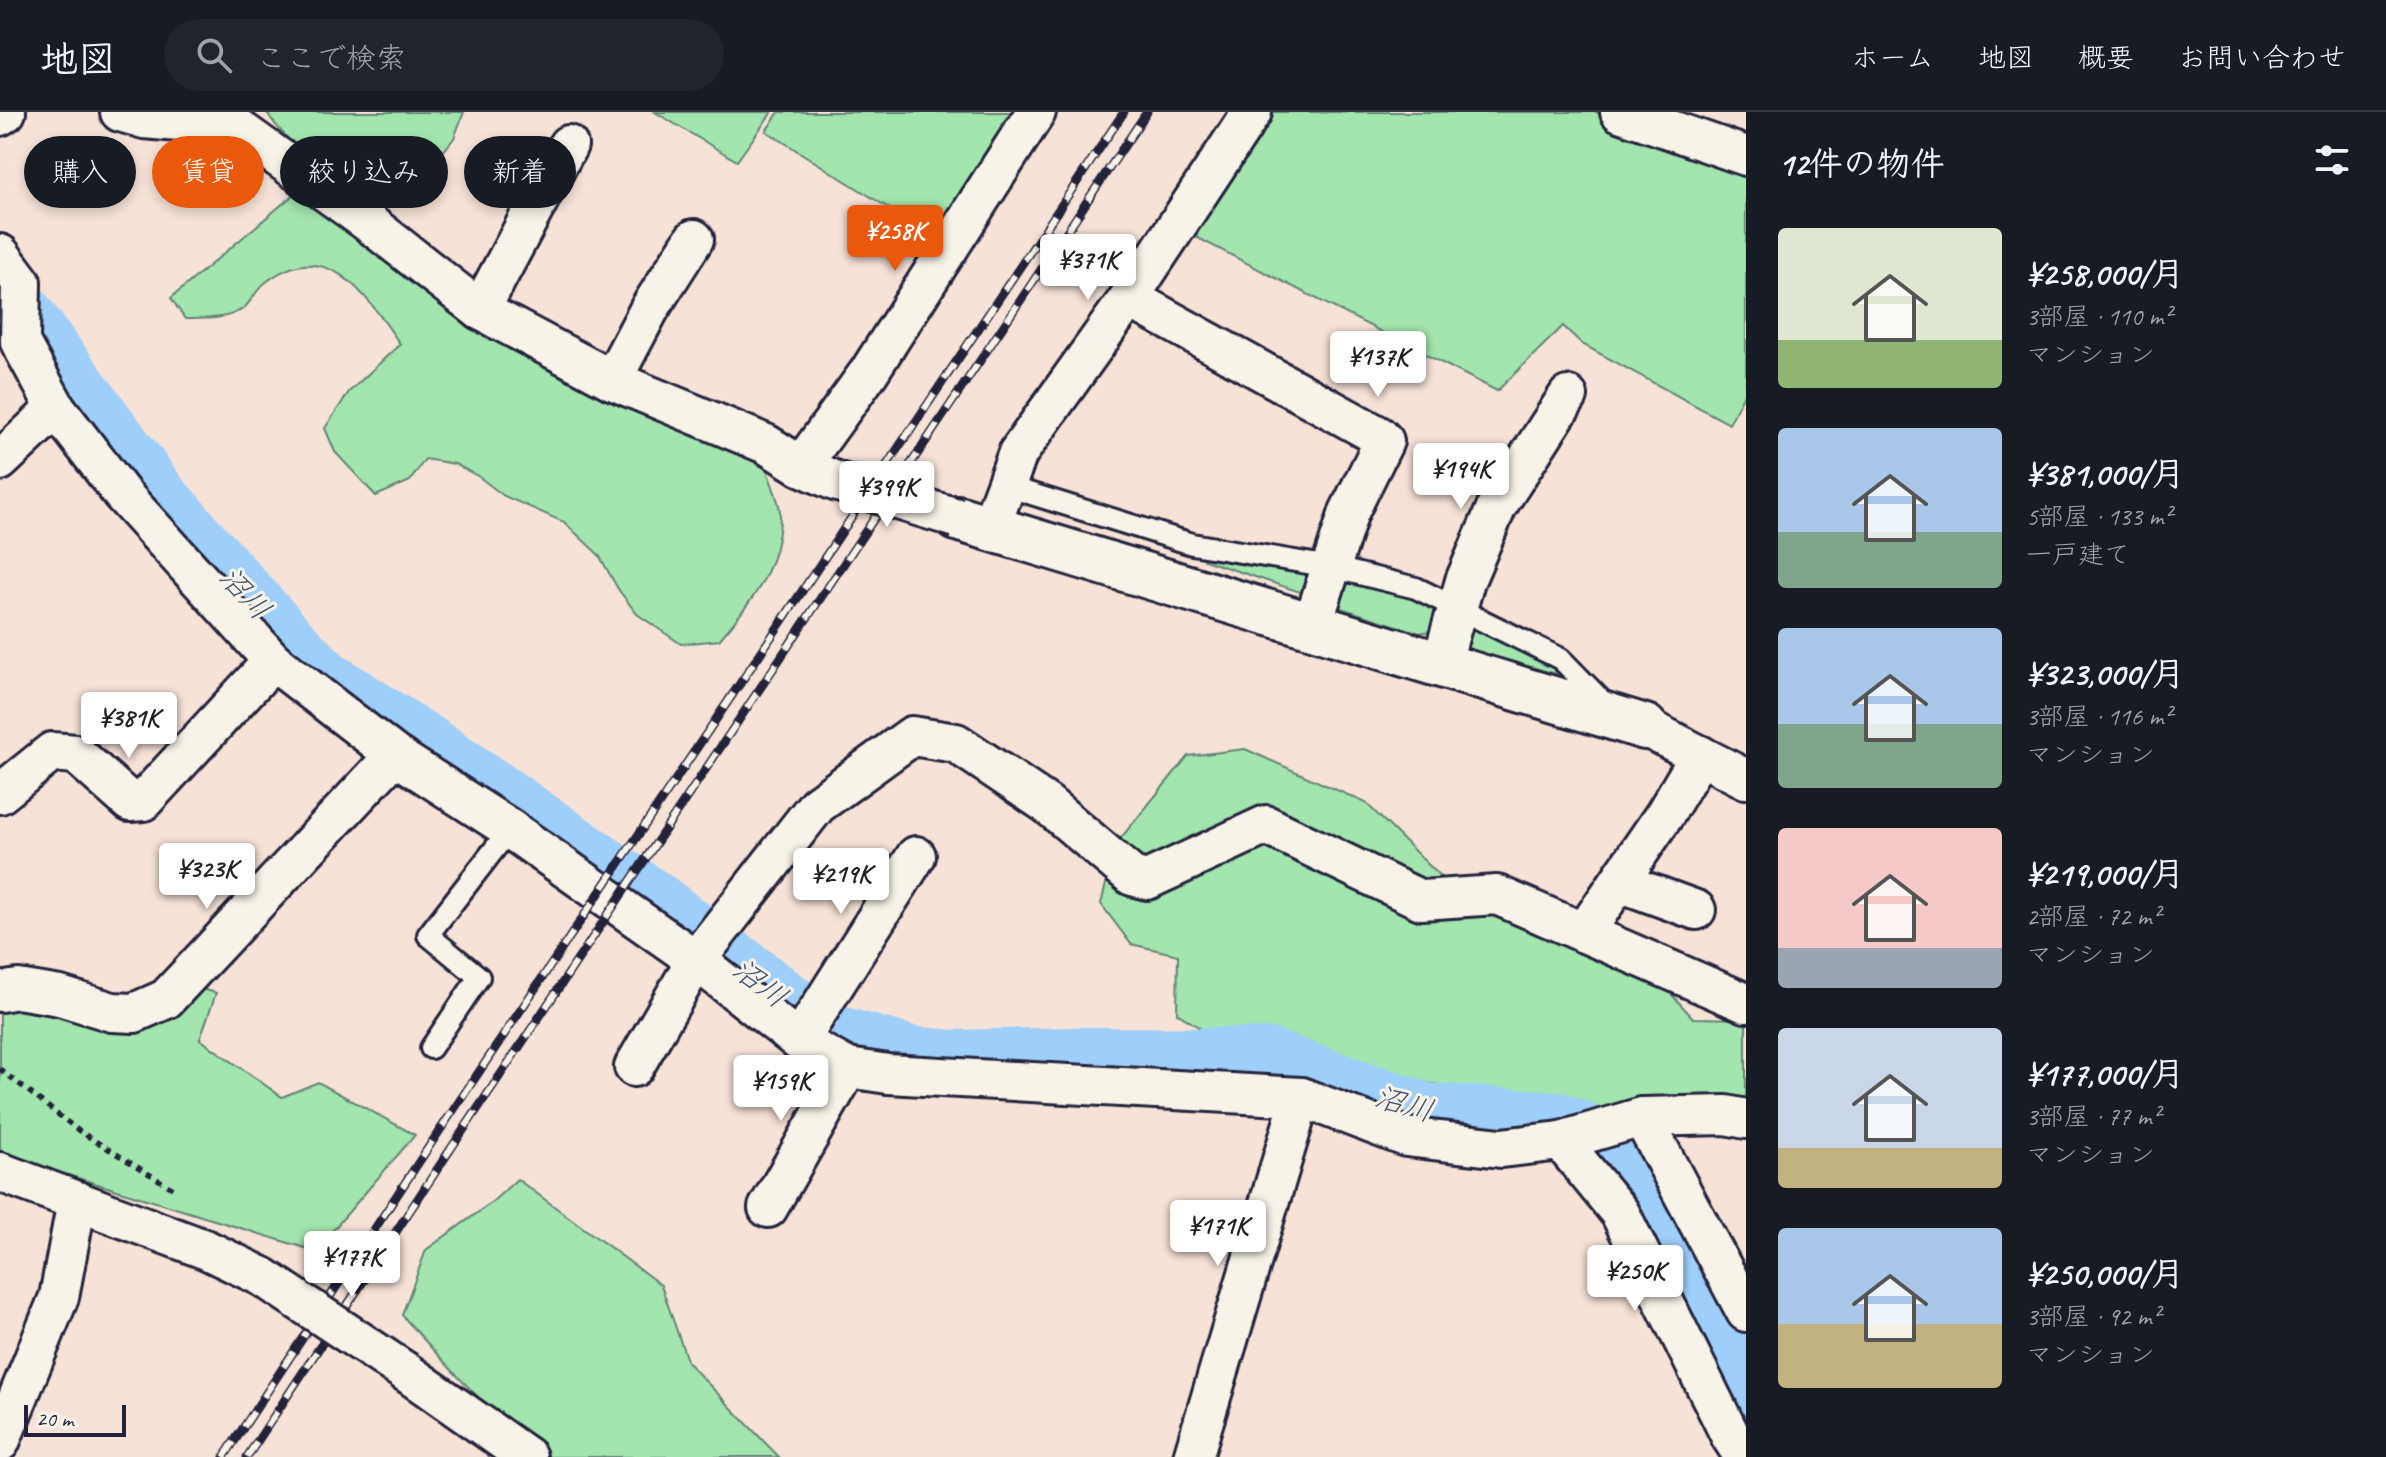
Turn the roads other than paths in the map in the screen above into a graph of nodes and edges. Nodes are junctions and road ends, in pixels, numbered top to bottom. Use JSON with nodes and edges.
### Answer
{"nodes":[{"id":1,"x":6,"y":112,"type":"edge"},
{"id":2,"x":120,"y":112,"type":"edge"},
{"id":3,"x":1036,"y":112,"type":"edge"},
{"id":4,"x":1252,"y":112,"type":"edge"},
{"id":5,"x":1620,"y":112,"type":"edge"},
{"id":6,"x":0,"y":116,"type":"edge"},
{"id":7,"x":243,"y":119,"type":"edge"},
{"id":8,"x":1746,"y":156,"type":"edge"},
{"id":9,"x":533,"y":208,"type":"edge"},
{"id":10,"x":694,"y":239,"type":"dead end"},
{"id":11,"x":11,"y":268,"type":"edge"},
{"id":12,"x":1129,"y":298,"type":"junction"},
{"id":13,"x":480,"y":310,"type":"junction"},
{"id":14,"x":612,"y":380,"type":"junction"},
{"id":15,"x":1568,"y":396,"type":"dead end"},
{"id":16,"x":56,"y":408,"type":"junction"},
{"id":17,"x":0,"y":461,"type":"edge"},
{"id":18,"x":801,"y":466,"type":"junction"},
{"id":19,"x":1006,"y":486,"type":"junction"},
{"id":20,"x":974,"y":523,"type":"junction"},
{"id":21,"x":1331,"y":567,"type":"junction"},
{"id":22,"x":1457,"y":610,"type":"junction"},
{"id":23,"x":1312,"y":626,"type":"junction"},
{"id":24,"x":273,"y":661,"type":"junction"},
{"id":25,"x":1441,"y":665,"type":"junction"},
{"id":26,"x":1633,"y":724,"type":"junction"},
{"id":27,"x":395,"y":755,"type":"junction"},
{"id":28,"x":1700,"y":755,"type":"junction"},
{"id":29,"x":1746,"y":779,"type":"edge"},
{"id":30,"x":0,"y":794,"type":"edge"},
{"id":31,"x":510,"y":829,"type":"junction"},
{"id":32,"x":916,"y":856,"type":"dead end"},
{"id":33,"x":1619,"y":882,"type":"junction"},
{"id":34,"x":1696,"y":910,"type":"dead end"},
{"id":35,"x":1584,"y":933,"type":"junction"},
{"id":36,"x":708,"y":945,"type":"junction"},
{"id":37,"x":0,"y":992,"type":"edge"},
{"id":38,"x":1746,"y":1003,"type":"edge"},
{"id":39,"x":808,"y":1025,"type":"junction"},
{"id":40,"x":431,"y":1048,"type":"dead end"},
{"id":41,"x":634,"y":1067,"type":"dead end"},
{"id":42,"x":848,"y":1068,"type":"junction"},
{"id":43,"x":1301,"y":1097,"type":"junction"},
{"id":44,"x":1746,"y":1119,"type":"edge"},
{"id":45,"x":1626,"y":1122,"type":"junction"},
{"id":46,"x":1561,"y":1141,"type":"junction"},
{"id":47,"x":0,"y":1172,"type":"edge"},
{"id":48,"x":77,"y":1201,"type":"junction"},
{"id":49,"x":768,"y":1208,"type":"dead end"},
{"id":50,"x":1746,"y":1312,"type":"edge"},
{"id":51,"x":0,"y":1442,"type":"edge"},
{"id":52,"x":527,"y":1457,"type":"edge"},
{"id":53,"x":1193,"y":1457,"type":"edge"},
{"id":54,"x":1744,"y":1457,"type":"edge"}],
"edges":[{"from":1,"to":6,"type":"street"},
{"from":2,"to":7,"type":"street"},
{"from":3,"to":18,"type":"street"},
{"from":4,"to":12,"type":"street"},
{"from":5,"to":8,"type":"street"},
{"from":7,"to":13,"type":"street"},
{"from":9,"to":13,"type":"street"},
{"from":10,"to":14,"type":"street"},
{"from":11,"to":16,"type":"street"},
{"from":12,"to":19,"type":"street"},
{"from":12,"to":21,"type":"street"},
{"from":13,"to":14,"type":"street"},
{"from":14,"to":18,"type":"street"},
{"from":15,"to":22,"type":"street"},
{"from":16,"to":17,"type":"street"},
{"from":16,"to":24,"type":"street"},
{"from":18,"to":20,"type":"street","bridge":true},
{"from":19,"to":20,"type":"street"},
{"from":19,"to":21,"type":"lane"},
{"from":20,"to":23,"type":"street"},
{"from":21,"to":22,"type":"lane"},
{"from":21,"to":23,"type":"street"},
{"from":22,"to":25,"type":"street"},
{"from":22,"to":26,"type":"lane"},
{"from":23,"to":25,"type":"street"},
{"from":24,"to":27,"type":"street"},
{"from":24,"to":30,"type":"street"},
{"from":25,"to":26,"type":"street"},
{"from":26,"to":28,"type":"street"},
{"from":27,"to":31,"type":"street"},
{"from":27,"to":37,"type":"street"},
{"from":28,"to":29,"type":"street"},
{"from":28,"to":33,"type":"street"},
{"from":31,"to":36,"type":"street"},
{"from":31,"to":40,"type":"lane"},
{"from":32,"to":39,"type":"street"},
{"from":33,"to":34,"type":"street"},
{"from":33,"to":35,"type":"street"},
{"from":35,"to":36,"type":"street"},
{"from":35,"to":38,"type":"street"},
{"from":36,"to":39,"type":"street"},
{"from":36,"to":41,"type":"street"},
{"from":39,"to":42,"type":"street"},
{"from":42,"to":43,"type":"street"},
{"from":42,"to":49,"type":"street"},
{"from":43,"to":46,"type":"street"},
{"from":43,"to":53,"type":"street"},
{"from":44,"to":45,"type":"street"},
{"from":45,"to":46,"type":"street"},
{"from":45,"to":50,"type":"street"},
{"from":46,"to":54,"type":"street"},
{"from":47,"to":48,"type":"street"},
{"from":48,"to":51,"type":"street"},
{"from":48,"to":52,"type":"street","bridge":true}]}
